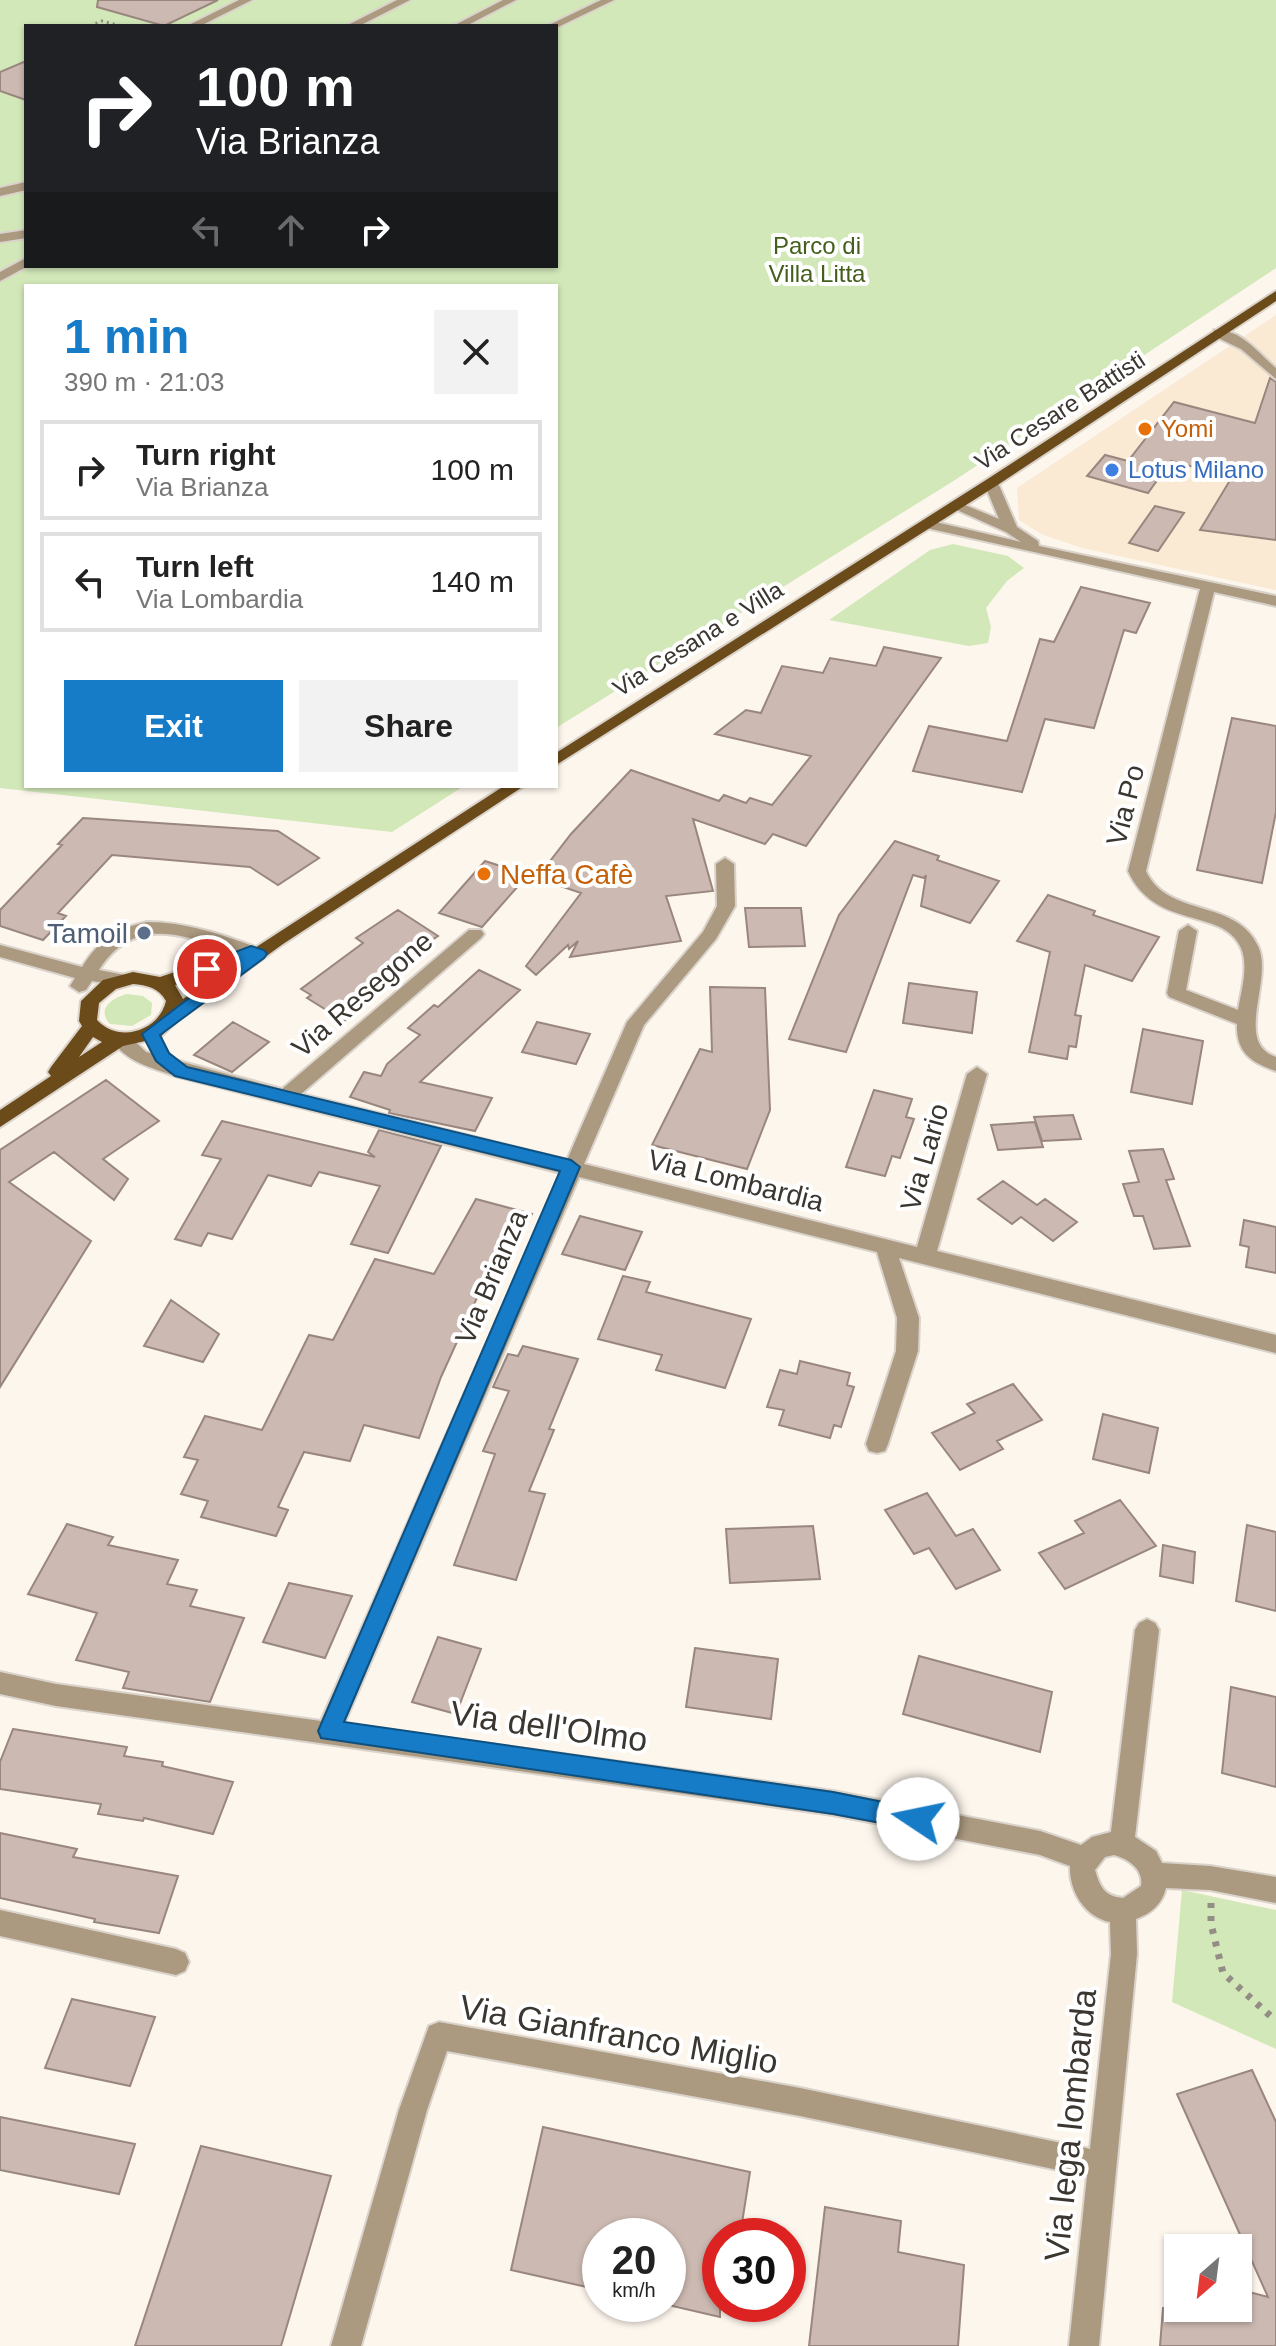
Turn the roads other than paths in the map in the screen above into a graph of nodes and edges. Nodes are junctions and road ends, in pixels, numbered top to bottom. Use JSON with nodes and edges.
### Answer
{"nodes":[{"id":1,"x":247,"y":0,"type":"edge"},
{"id":2,"x":405,"y":0,"type":"edge"},
{"id":3,"x":477,"y":0,"type":"edge"},
{"id":4,"x":609,"y":0,"type":"edge"},
{"id":5,"x":506,"y":3,"type":"edge"},
{"id":6,"x":196,"y":24,"type":"edge"},
{"id":7,"x":355,"y":24,"type":"edge"},
{"id":8,"x":462,"y":24,"type":"edge"},
{"id":9,"x":556,"y":24,"type":"edge"},
{"id":10,"x":24,"y":186,"type":"edge"},
{"id":11,"x":0,"y":192,"type":"edge"},
{"id":12,"x":24,"y":234,"type":"edge"},
{"id":13,"x":0,"y":238,"type":"edge"},
{"id":14,"x":24,"y":263,"type":"edge"},
{"id":15,"x":0,"y":277,"type":"edge"},
{"id":16,"x":1276,"y":295,"type":"edge"},
{"id":17,"x":1219,"y":333,"type":"junction"},
{"id":18,"x":1276,"y":375,"type":"edge"},
{"id":19,"x":991,"y":483,"type":"junction"},
{"id":20,"x":955,"y":506,"type":"junction"},
{"id":21,"x":927,"y":524,"type":"junction"},
{"id":22,"x":1011,"y":529,"type":"junction"},
{"id":23,"x":1048,"y":553,"type":"junction"},
{"id":24,"x":867,"y":563,"type":"joint"},
{"id":25,"x":1208,"y":587,"type":"junction"},
{"id":26,"x":1276,"y":601,"type":"edge"},
{"id":27,"x":558,"y":759,"type":"edge"},
{"id":28,"x":513,"y":788,"type":"edge"},
{"id":29,"x":725,"y":864,"type":"dead end"},
{"id":30,"x":1188,"y":931,"type":"dead end"},
{"id":31,"x":475,"y":934,"type":"dead end"},
{"id":32,"x":0,"y":951,"type":"edge"},
{"id":33,"x":255,"y":953,"type":"junction"},
{"id":34,"x":159,"y":983,"type":"junction"},
{"id":35,"x":85,"y":987,"type":"junction"},
{"id":36,"x":172,"y":1016,"type":"junction"},
{"id":37,"x":1246,"y":1020,"type":"junction"},
{"id":38,"x":91,"y":1027,"type":"junction"},
{"id":39,"x":150,"y":1034,"type":"junction"},
{"id":40,"x":120,"y":1039,"type":"junction"},
{"id":41,"x":1276,"y":1064,"type":"edge"},
{"id":42,"x":182,"y":1071,"type":"junction"},
{"id":43,"x":977,"y":1074,"type":"dead end"},
{"id":44,"x":43,"y":1090,"type":"junction"},
{"id":45,"x":285,"y":1097,"type":"junction"},
{"id":46,"x":0,"y":1120,"type":"edge"},
{"id":47,"x":571,"y":1167,"type":"junction"},
{"id":48,"x":885,"y":1246,"type":"junction"},
{"id":49,"x":925,"y":1256,"type":"junction"},
{"id":50,"x":1276,"y":1344,"type":"edge"},
{"id":51,"x":877,"y":1444,"type":"dead end"},
{"id":52,"x":1147,"y":1630,"type":"dead end"},
{"id":53,"x":0,"y":1683,"type":"edge"},
{"id":54,"x":329,"y":1731,"type":"junction"},
{"id":55,"x":1122,"y":1843,"type":"junction"},
{"id":56,"x":1085,"y":1859,"type":"junction"},
{"id":57,"x":1154,"y":1875,"type":"junction"},
{"id":58,"x":1276,"y":1890,"type":"edge"},
{"id":59,"x":1123,"y":1911,"type":"junction"},
{"id":60,"x":0,"y":1923,"type":"edge"},
{"id":61,"x":176,"y":1962,"type":"dead end"},
{"id":62,"x":1101,"y":2165,"type":"junction"},
{"id":63,"x":346,"y":2346,"type":"edge"},
{"id":64,"x":1084,"y":2346,"type":"edge"}],
"edges":[{"from":1,"to":6,"type":"street"},
{"from":2,"to":7,"type":"street"},
{"from":3,"to":5,"type":"street"},
{"from":4,"to":9,"type":"street"},
{"from":5,"to":8,"type":"street"},
{"from":10,"to":11,"type":"street"},
{"from":12,"to":13,"type":"street"},
{"from":14,"to":15,"type":"street"},
{"from":16,"to":17,"type":"main road","name":"Via Cesare Battisti"},
{"from":17,"to":18,"type":"street"},
{"from":17,"to":19,"type":"main road","name":"Via Cesare Battisti"},
{"from":19,"to":20,"type":"main road","name":"Via Cesare Battisti"},
{"from":19,"to":22,"type":"street"},
{"from":20,"to":21,"type":"main road","name":"Via Cesare Battisti"},
{"from":20,"to":22,"type":"street"},
{"from":21,"to":23,"type":"street"},
{"from":21,"to":24,"type":"main road","name":"Via Cesare Battisti"},
{"from":22,"to":23,"type":"street"},
{"from":23,"to":25,"type":"street"},
{"from":24,"to":27,"type":"main road","name":"Via Cesana e Villa"},
{"from":25,"to":26,"type":"street"},
{"from":25,"to":37,"type":"street","name":"Via Po"},
{"from":28,"to":33,"type":"main road"},
{"from":29,"to":47,"type":"street","name":"Via Brianza"},
{"from":30,"to":37,"type":"street"},
{"from":31,"to":45,"type":"street","name":"Via Resegone"},
{"from":32,"to":35,"type":"street"},
{"from":33,"to":34,"type":"main road"},
{"from":33,"to":35,"type":"street"},
{"from":33,"to":36,"type":"main road"},
{"from":34,"to":35,"type":"main road"},
{"from":34,"to":36,"type":"main road"},
{"from":35,"to":38,"type":"main road"},
{"from":36,"to":39,"type":"main road"},
{"from":37,"to":41,"type":"street","name":"Via Po"},
{"from":38,"to":40,"type":"main road"},
{"from":38,"to":44,"type":"main road"},
{"from":39,"to":40,"type":"main road"},
{"from":39,"to":42,"type":"street"},
{"from":40,"to":42,"type":"street","name":"Via Lombardia"},
{"from":40,"to":44,"type":"main road"},
{"from":42,"to":45,"type":"street","name":"Via Lombardia"},
{"from":43,"to":49,"type":"street","name":"Via Lario"},
{"from":44,"to":46,"type":"main road"},
{"from":45,"to":47,"type":"street","name":"Via Lombardia"},
{"from":47,"to":48,"type":"street","name":"Via Lombardia"},
{"from":47,"to":54,"type":"street","name":"Via Brianza"},
{"from":48,"to":49,"type":"street","name":"Via Lombardia"},
{"from":48,"to":51,"type":"street"},
{"from":49,"to":50,"type":"street","name":"Via Lombardia"},
{"from":52,"to":55,"type":"street"},
{"from":53,"to":54,"type":"street","name":"Via dell'Olmo"},
{"from":54,"to":56,"type":"street","name":"Via dell'Olmo"},
{"from":55,"to":56,"type":"street"},
{"from":55,"to":57,"type":"street"},
{"from":56,"to":59,"type":"street"},
{"from":57,"to":58,"type":"street"},
{"from":57,"to":59,"type":"street"},
{"from":59,"to":62,"type":"street","name":"Via lega lombarda"},
{"from":60,"to":61,"type":"street"},
{"from":62,"to":63,"type":"street","name":"Via Gianfranco Miglio"},
{"from":62,"to":64,"type":"street","name":"Via lega lombarda"}]}
